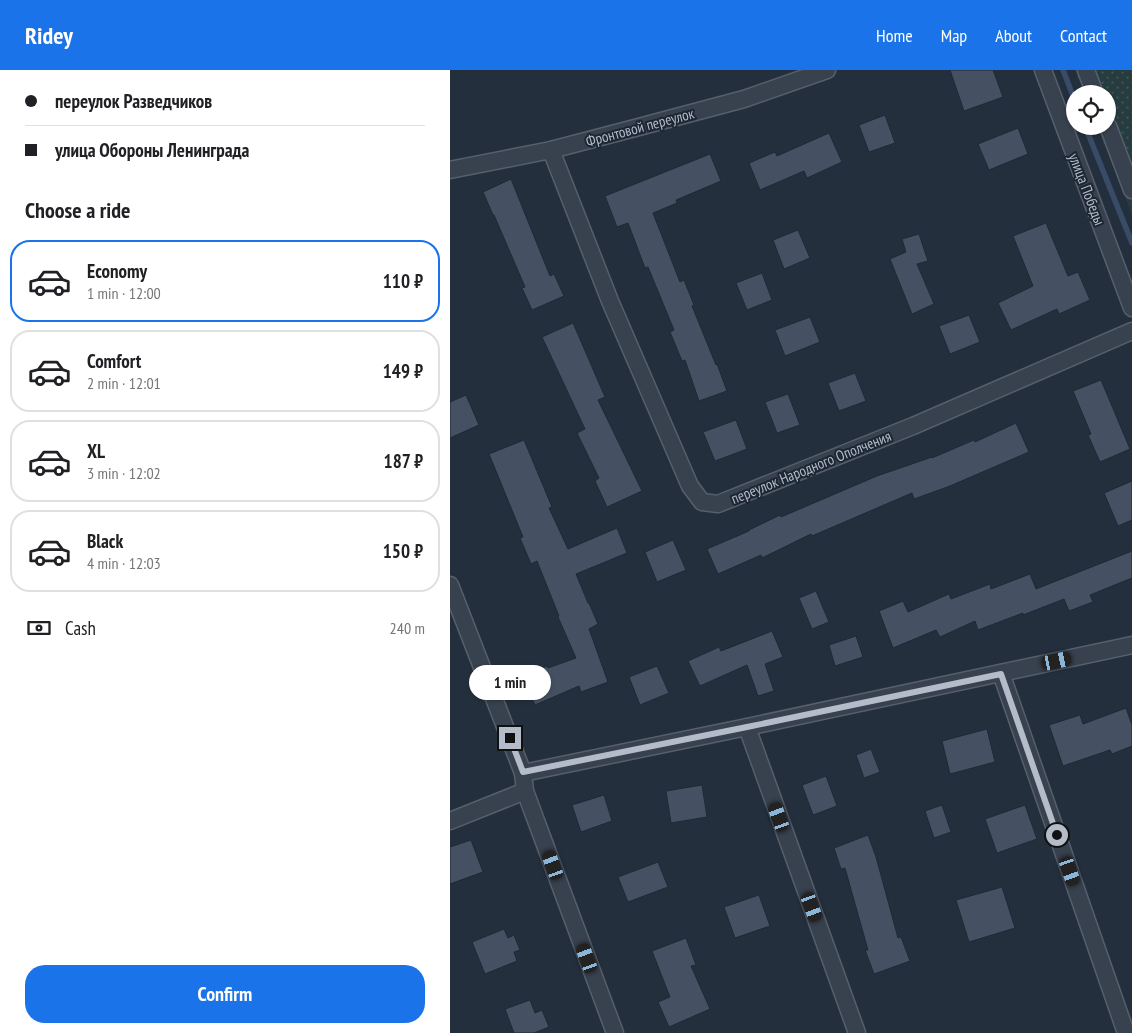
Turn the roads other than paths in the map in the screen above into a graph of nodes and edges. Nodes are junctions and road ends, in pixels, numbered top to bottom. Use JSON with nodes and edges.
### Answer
{"nodes":[{"id":1,"x":826,"y":70,"type":"edge"},
{"id":2,"x":1043,"y":70,"type":"edge"},
{"id":3,"x":1086,"y":70,"type":"edge"},
{"id":4,"x":1092,"y":85,"type":"edge"},
{"id":5,"x":1111,"y":135,"type":"edge"},
{"id":6,"x":551,"y":150,"type":"junction"},
{"id":7,"x":450,"y":170,"type":"edge"},
{"id":8,"x":1132,"y":190,"type":"edge"},
{"id":9,"x":1132,"y":308,"type":"edge"},
{"id":10,"x":1132,"y":331,"type":"edge"},
{"id":11,"x":450,"y":584,"type":"edge"},
{"id":12,"x":1132,"y":645,"type":"edge"},
{"id":13,"x":1001,"y":674,"type":"junction"},
{"id":14,"x":747,"y":727,"type":"junction"},
{"id":15,"x":523,"y":772,"type":"junction"},
{"id":16,"x":525,"y":791,"type":"junction"},
{"id":17,"x":450,"y":821,"type":"edge"},
{"id":18,"x":615,"y":1033,"type":"edge"},
{"id":19,"x":857,"y":1033,"type":"edge"},
{"id":20,"x":1126,"y":1033,"type":"edge"}],
"edges":[{"from":1,"to":6,"type":"street","name":"Фронтовой переулок"},
{"from":2,"to":9,"type":"street","name":"улица Победы"},
{"from":3,"to":4,"type":"street"},
{"from":5,"to":8,"type":"street"},
{"from":6,"to":7,"type":"street","name":"Фронтовой переулок"},
{"from":6,"to":10,"type":"street","name":"переулок Народного Ополчения"},
{"from":11,"to":15,"type":"street"},
{"from":12,"to":13,"type":"street"},
{"from":13,"to":14,"type":"street"},
{"from":13,"to":20,"type":"street"},
{"from":14,"to":15,"type":"street"},
{"from":14,"to":19,"type":"street"},
{"from":15,"to":16,"type":"street"},
{"from":16,"to":17,"type":"street"},
{"from":16,"to":18,"type":"street"}]}
